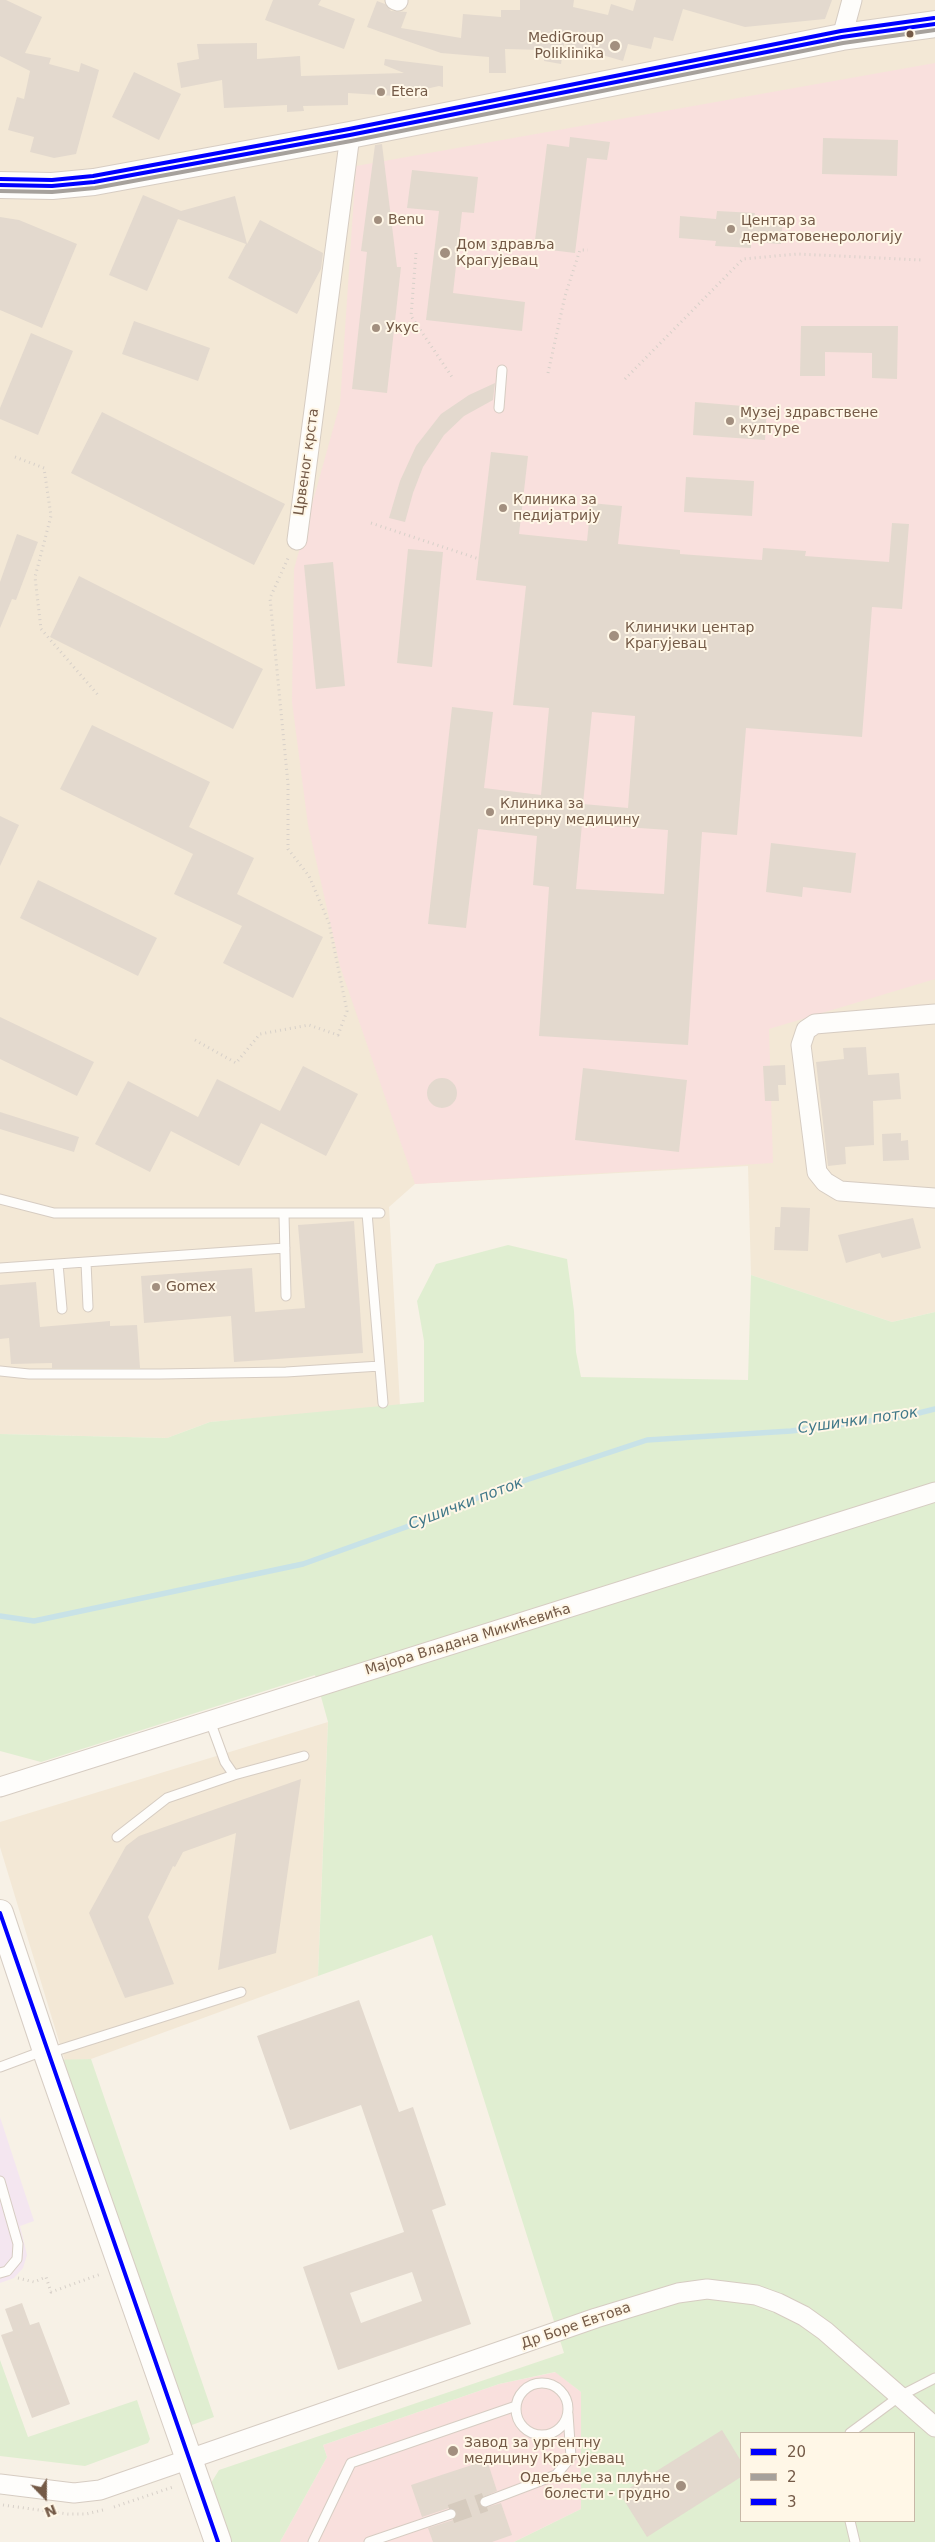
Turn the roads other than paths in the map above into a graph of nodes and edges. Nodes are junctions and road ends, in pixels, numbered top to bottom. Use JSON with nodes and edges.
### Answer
{"nodes":[{"id":1,"x":852,"y":0,"type":"edge"},
{"id":2,"x":935,"y":24,"type":"edge"},
{"id":3,"x":842,"y":37,"type":"junction"},
{"id":4,"x":350,"y":135,"type":"junction"},
{"id":5,"x":0,"y":185,"type":"edge"},
{"id":6,"x":502,"y":370,"type":"dead end"},
{"id":7,"x":499,"y":408,"type":"dead end"},
{"id":8,"x":297,"y":540,"type":"road end"},
{"id":9,"x":935,"y":1014,"type":"edge"},
{"id":10,"x":935,"y":1198,"type":"edge"},
{"id":11,"x":0,"y":1199,"type":"edge"},
{"id":12,"x":367,"y":1213,"type":"junction"},
{"id":13,"x":380,"y":1213,"type":"dead end"},
{"id":14,"x":284,"y":1214,"type":"junction"},
{"id":15,"x":285,"y":1248,"type":"junction"},
{"id":16,"x":86,"y":1262,"type":"junction"},
{"id":17,"x":58,"y":1264,"type":"junction"},
{"id":18,"x":0,"y":1268,"type":"edge"},
{"id":19,"x":286,"y":1296,"type":"dead end"},
{"id":20,"x":88,"y":1307,"type":"dead end"},
{"id":21,"x":62,"y":1309,"type":"dead end"},
{"id":22,"x":380,"y":1366,"type":"junction"},
{"id":23,"x":0,"y":1370,"type":"edge"},
{"id":24,"x":383,"y":1402,"type":"dead end"},
{"id":25,"x":935,"y":1492,"type":"edge"},
{"id":26,"x":210,"y":1721,"type":"junction"},
{"id":27,"x":304,"y":1756,"type":"dead end"},
{"id":28,"x":234,"y":1775,"type":"junction"},
{"id":29,"x":0,"y":1787,"type":"edge"},
{"id":30,"x":117,"y":1837,"type":"dead end"},
{"id":31,"x":0,"y":1913,"type":"edge"},
{"id":32,"x":241,"y":1992,"type":"dead end"},
{"id":33,"x":46,"y":2052,"type":"junction"},
{"id":34,"x":0,"y":2067,"type":"edge"},
{"id":35,"x":0,"y":2181,"type":"edge"},
{"id":36,"x":4,"y":2272,"type":"edge"},
{"id":37,"x":935,"y":2378,"type":"edge"},
{"id":38,"x":900,"y":2396,"type":"junction"},
{"id":39,"x":516,"y":2406,"type":"junction"},
{"id":40,"x":568,"y":2412,"type":"junction"},
{"id":41,"x":935,"y":2427,"type":"edge"},
{"id":42,"x":851,"y":2432,"type":"edge"},
{"id":43,"x":188,"y":2458,"type":"junction"},
{"id":44,"x":0,"y":2484,"type":"edge"},
{"id":45,"x":485,"y":2502,"type":"tunnel mouth"},
{"id":46,"x":451,"y":2514,"type":"tunnel mouth"},
{"id":47,"x":850,"y":2522,"type":"edge"},
{"id":48,"x":218,"y":2542,"type":"edge"},
{"id":49,"x":313,"y":2542,"type":"edge"},
{"id":50,"x":369,"y":2542,"type":"edge"},
{"id":51,"x":854,"y":2542,"type":"edge"}],
"edges":[{"from":1,"to":3,"type":"street"},
{"from":2,"to":3,"type":"main road"},
{"from":3,"to":4,"type":"main road"},
{"from":4,"to":5,"type":"main road"},
{"from":4,"to":8,"type":"street","name":"Црвеног крста"},
{"from":6,"to":7,"type":"lane"},
{"from":9,"to":10,"type":"street"},
{"from":11,"to":14,"type":"lane"},
{"from":12,"to":13,"type":"lane"},
{"from":12,"to":14,"type":"lane"},
{"from":12,"to":22,"type":"lane"},
{"from":14,"to":15,"type":"lane"},
{"from":15,"to":16,"type":"lane"},
{"from":15,"to":19,"type":"lane"},
{"from":16,"to":17,"type":"lane"},
{"from":16,"to":20,"type":"lane"},
{"from":17,"to":18,"type":"lane"},
{"from":17,"to":21,"type":"lane"},
{"from":22,"to":23,"type":"lane"},
{"from":22,"to":24,"type":"lane"},
{"from":25,"to":26,"type":"street","name":"Мајора Владана Микићевића"},
{"from":26,"to":28,"type":"lane"},
{"from":26,"to":29,"type":"street","name":"Мајора Владана Микићевића"},
{"from":27,"to":28,"type":"lane"},
{"from":28,"to":30,"type":"lane"},
{"from":31,"to":33,"type":"main road"},
{"from":32,"to":33,"type":"lane"},
{"from":33,"to":34,"type":"lane"},
{"from":33,"to":43,"type":"main road"},
{"from":35,"to":36,"type":"lane"},
{"from":37,"to":38,"type":"lane"},
{"from":38,"to":41,"type":"street","name":"Др Боре Евтова"},
{"from":38,"to":42,"type":"lane"},
{"from":38,"to":43,"type":"street","name":"Др Боре Евтова"},
{"from":39,"to":40,"type":"lane"},
{"from":39,"to":40,"type":"lane"},
{"from":39,"to":49,"type":"lane"},
{"from":40,"to":45,"type":"lane"},
{"from":43,"to":44,"type":"street","name":"Др Боре Евтова"},
{"from":43,"to":48,"type":"main road"},
{"from":46,"to":50,"type":"lane"},
{"from":47,"to":51,"type":"lane"}]}
